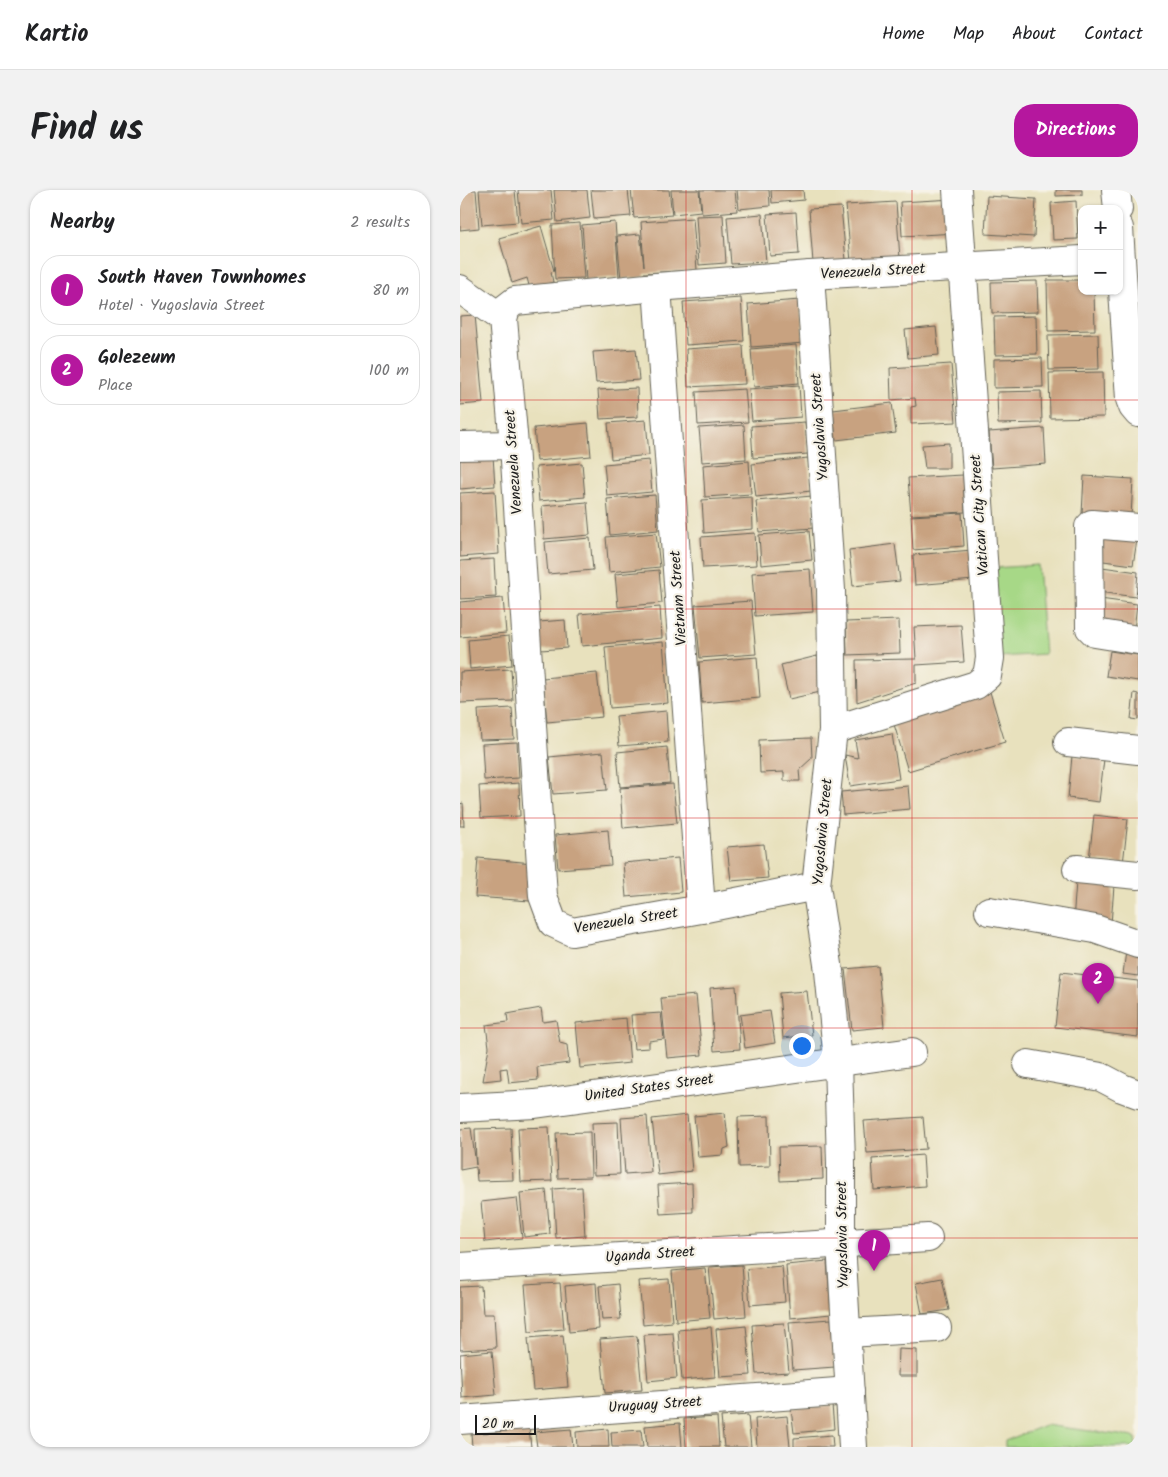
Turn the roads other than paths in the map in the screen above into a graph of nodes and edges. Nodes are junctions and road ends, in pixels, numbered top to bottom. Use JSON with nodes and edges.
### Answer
{"nodes":[{"id":1,"x":957,"y":190,"type":"edge"},
{"id":2,"x":1116,"y":190,"type":"edge"},
{"id":3,"x":1118,"y":205,"type":"edge"},
{"id":4,"x":1078,"y":260,"type":"edge"},
{"id":5,"x":962,"y":267,"type":"junction"},
{"id":6,"x":810,"y":275,"type":"junction"},
{"id":7,"x":657,"y":286,"type":"junction"},
{"id":8,"x":460,"y":289,"type":"edge"},
{"id":9,"x":1123,"y":295,"type":"edge"},
{"id":10,"x":503,"y":319,"type":"junction"},
{"id":11,"x":1138,"y":413,"type":"edge"},
{"id":12,"x":514,"y":444,"type":"junction"},
{"id":13,"x":460,"y":446,"type":"edge"},
{"id":14,"x":1138,"y":528,"type":"edge"},
{"id":15,"x":1138,"y":640,"type":"edge"},
{"id":16,"x":833,"y":730,"type":"junction"},
{"id":17,"x":1068,"y":742,"type":"dead end"},
{"id":18,"x":1138,"y":750,"type":"edge"},
{"id":19,"x":1076,"y":869,"type":"dead end"},
{"id":20,"x":1138,"y":875,"type":"edge"},
{"id":21,"x":816,"y":886,"type":"junction"},
{"id":22,"x":702,"y":909,"type":"junction"},
{"id":23,"x":989,"y":911,"type":"dead end"},
{"id":24,"x":1138,"y":944,"type":"edge"},
{"id":25,"x":912,"y":1052,"type":"dead end"},
{"id":26,"x":838,"y":1062,"type":"junction"},
{"id":27,"x":1028,"y":1064,"type":"dead end"},
{"id":28,"x":1138,"y":1094,"type":"edge"},
{"id":29,"x":460,"y":1108,"type":"edge"},
{"id":30,"x":928,"y":1238,"type":"dead end"},
{"id":31,"x":841,"y":1243,"type":"junction"},
{"id":32,"x":460,"y":1268,"type":"edge"},
{"id":33,"x":937,"y":1328,"type":"dead end"},
{"id":34,"x":847,"y":1332,"type":"junction"},
{"id":35,"x":850,"y":1391,"type":"junction"},
{"id":36,"x":460,"y":1420,"type":"edge"},
{"id":37,"x":853,"y":1447,"type":"edge"}],
"edges":[{"from":1,"to":5,"type":"street","name":"Vatican City Street"},
{"from":2,"to":3,"type":"street"},
{"from":4,"to":5,"type":"street","name":"Venezuela Street"},
{"from":5,"to":6,"type":"street","name":"Venezuela Street"},
{"from":5,"to":16,"type":"street","name":"Vatican City Street"},
{"from":6,"to":7,"type":"street","name":"Venezuela Street"},
{"from":6,"to":16,"type":"street","name":"Yugoslavia Street"},
{"from":7,"to":10,"type":"street","name":"Venezuela Street"},
{"from":7,"to":22,"type":"street","name":"Vietnam Street"},
{"from":8,"to":10,"type":"street"},
{"from":9,"to":11,"type":"street"},
{"from":10,"to":12,"type":"street","name":"Venezuela Street"},
{"from":12,"to":13,"type":"street"},
{"from":12,"to":22,"type":"street","name":"Venezuela Street"},
{"from":14,"to":15,"type":"street"},
{"from":16,"to":21,"type":"street","name":"Yugoslavia Street"},
{"from":17,"to":18,"type":"street"},
{"from":19,"to":20,"type":"street"},
{"from":21,"to":22,"type":"street","name":"Venezuela Street"},
{"from":21,"to":26,"type":"street","name":"Yugoslavia Street"},
{"from":23,"to":24,"type":"street"},
{"from":25,"to":26,"type":"street","name":"United States Street"},
{"from":26,"to":29,"type":"street","name":"United States Street"},
{"from":26,"to":31,"type":"street","name":"Yugoslavia Street"},
{"from":27,"to":28,"type":"street"},
{"from":30,"to":31,"type":"street","name":"Uganda Street"},
{"from":31,"to":32,"type":"street","name":"Uganda Street"},
{"from":31,"to":34,"type":"street","name":"Yugoslavia Street"},
{"from":33,"to":34,"type":"street"},
{"from":34,"to":35,"type":"street","name":"Yugoslavia Street"},
{"from":35,"to":36,"type":"street","name":"Uruguay Street"},
{"from":35,"to":37,"type":"street","name":"Yugoslavia Street"}]}
